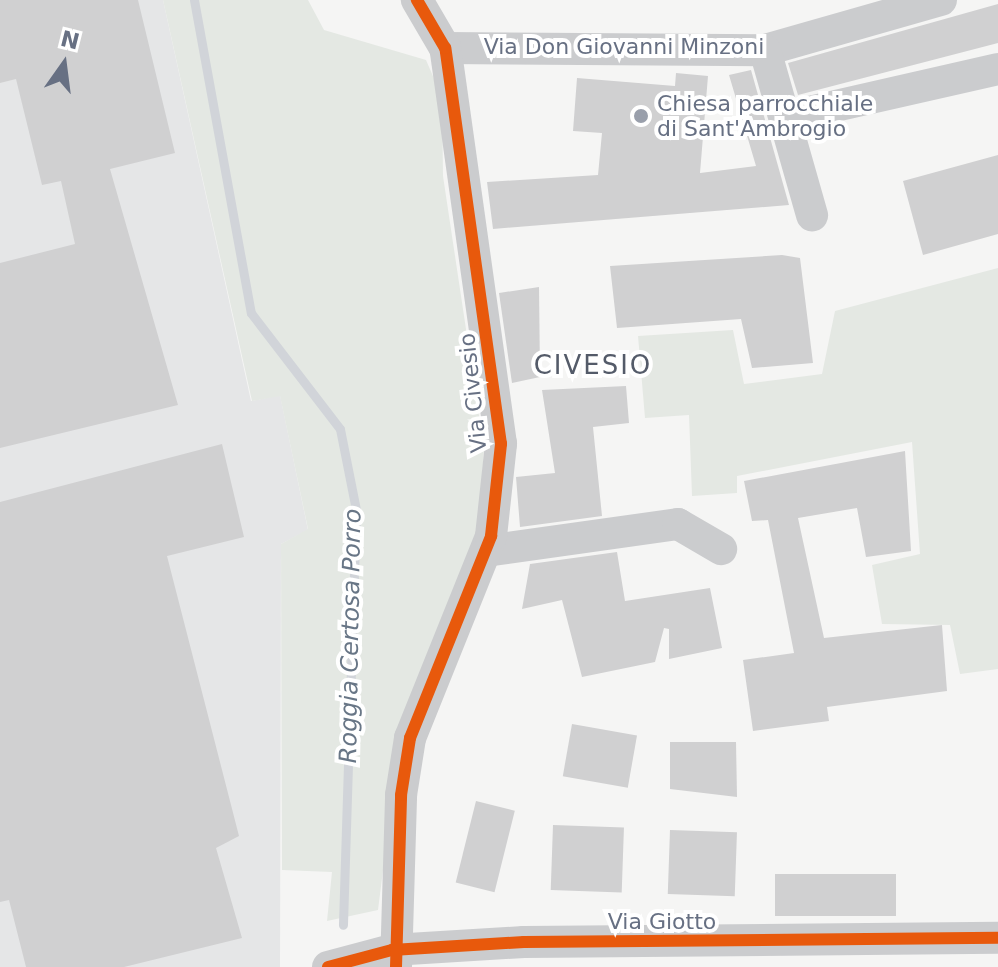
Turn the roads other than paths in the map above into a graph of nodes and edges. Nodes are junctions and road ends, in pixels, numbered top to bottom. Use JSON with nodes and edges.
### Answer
{"nodes":[{"id":1,"x":417,"y":0,"type":"edge"},
{"id":2,"x":941,"y":0,"type":"edge"},
{"id":3,"x":833,"y":13,"type":"edge"},
{"id":4,"x":445,"y":48,"type":"junction"},
{"id":5,"x":765,"y":50,"type":"junction"},
{"id":6,"x":998,"y":69,"type":"edge"},
{"id":7,"x":787,"y":117,"type":"junction"},
{"id":8,"x":812,"y":215,"type":"dead end"},
{"id":9,"x":721,"y":549,"type":"dead end"},
{"id":10,"x":486,"y":551,"type":"junction"},
{"id":11,"x":998,"y":938,"type":"edge"},
{"id":12,"x":530,"y":954,"type":"edge"},
{"id":13,"x":394,"y":958,"type":"edge"},
{"id":14,"x":328,"y":967,"type":"edge"}],
"edges":[{"from":1,"to":4,"type":"street","name":"Via Civesio"},
{"from":2,"to":3,"type":"street","name":"Via Don Giovanni Minzoni"},
{"from":3,"to":5,"type":"street","name":"Via Don Giovanni Minzoni"},
{"from":4,"to":5,"type":"street","name":"Via Don Giovanni Minzoni"},
{"from":4,"to":10,"type":"street","name":"Via Civesio"},
{"from":5,"to":7,"type":"street"},
{"from":6,"to":7,"type":"street"},
{"from":7,"to":8,"type":"street"},
{"from":9,"to":10,"type":"street"},
{"from":10,"to":13,"type":"street","name":"Via Civesio"},
{"from":11,"to":12,"type":"street","name":"Via Giotto"},
{"from":12,"to":13,"type":"street","name":"Via Giotto"},
{"from":13,"to":14,"type":"street","name":"Via Giotto"}]}
